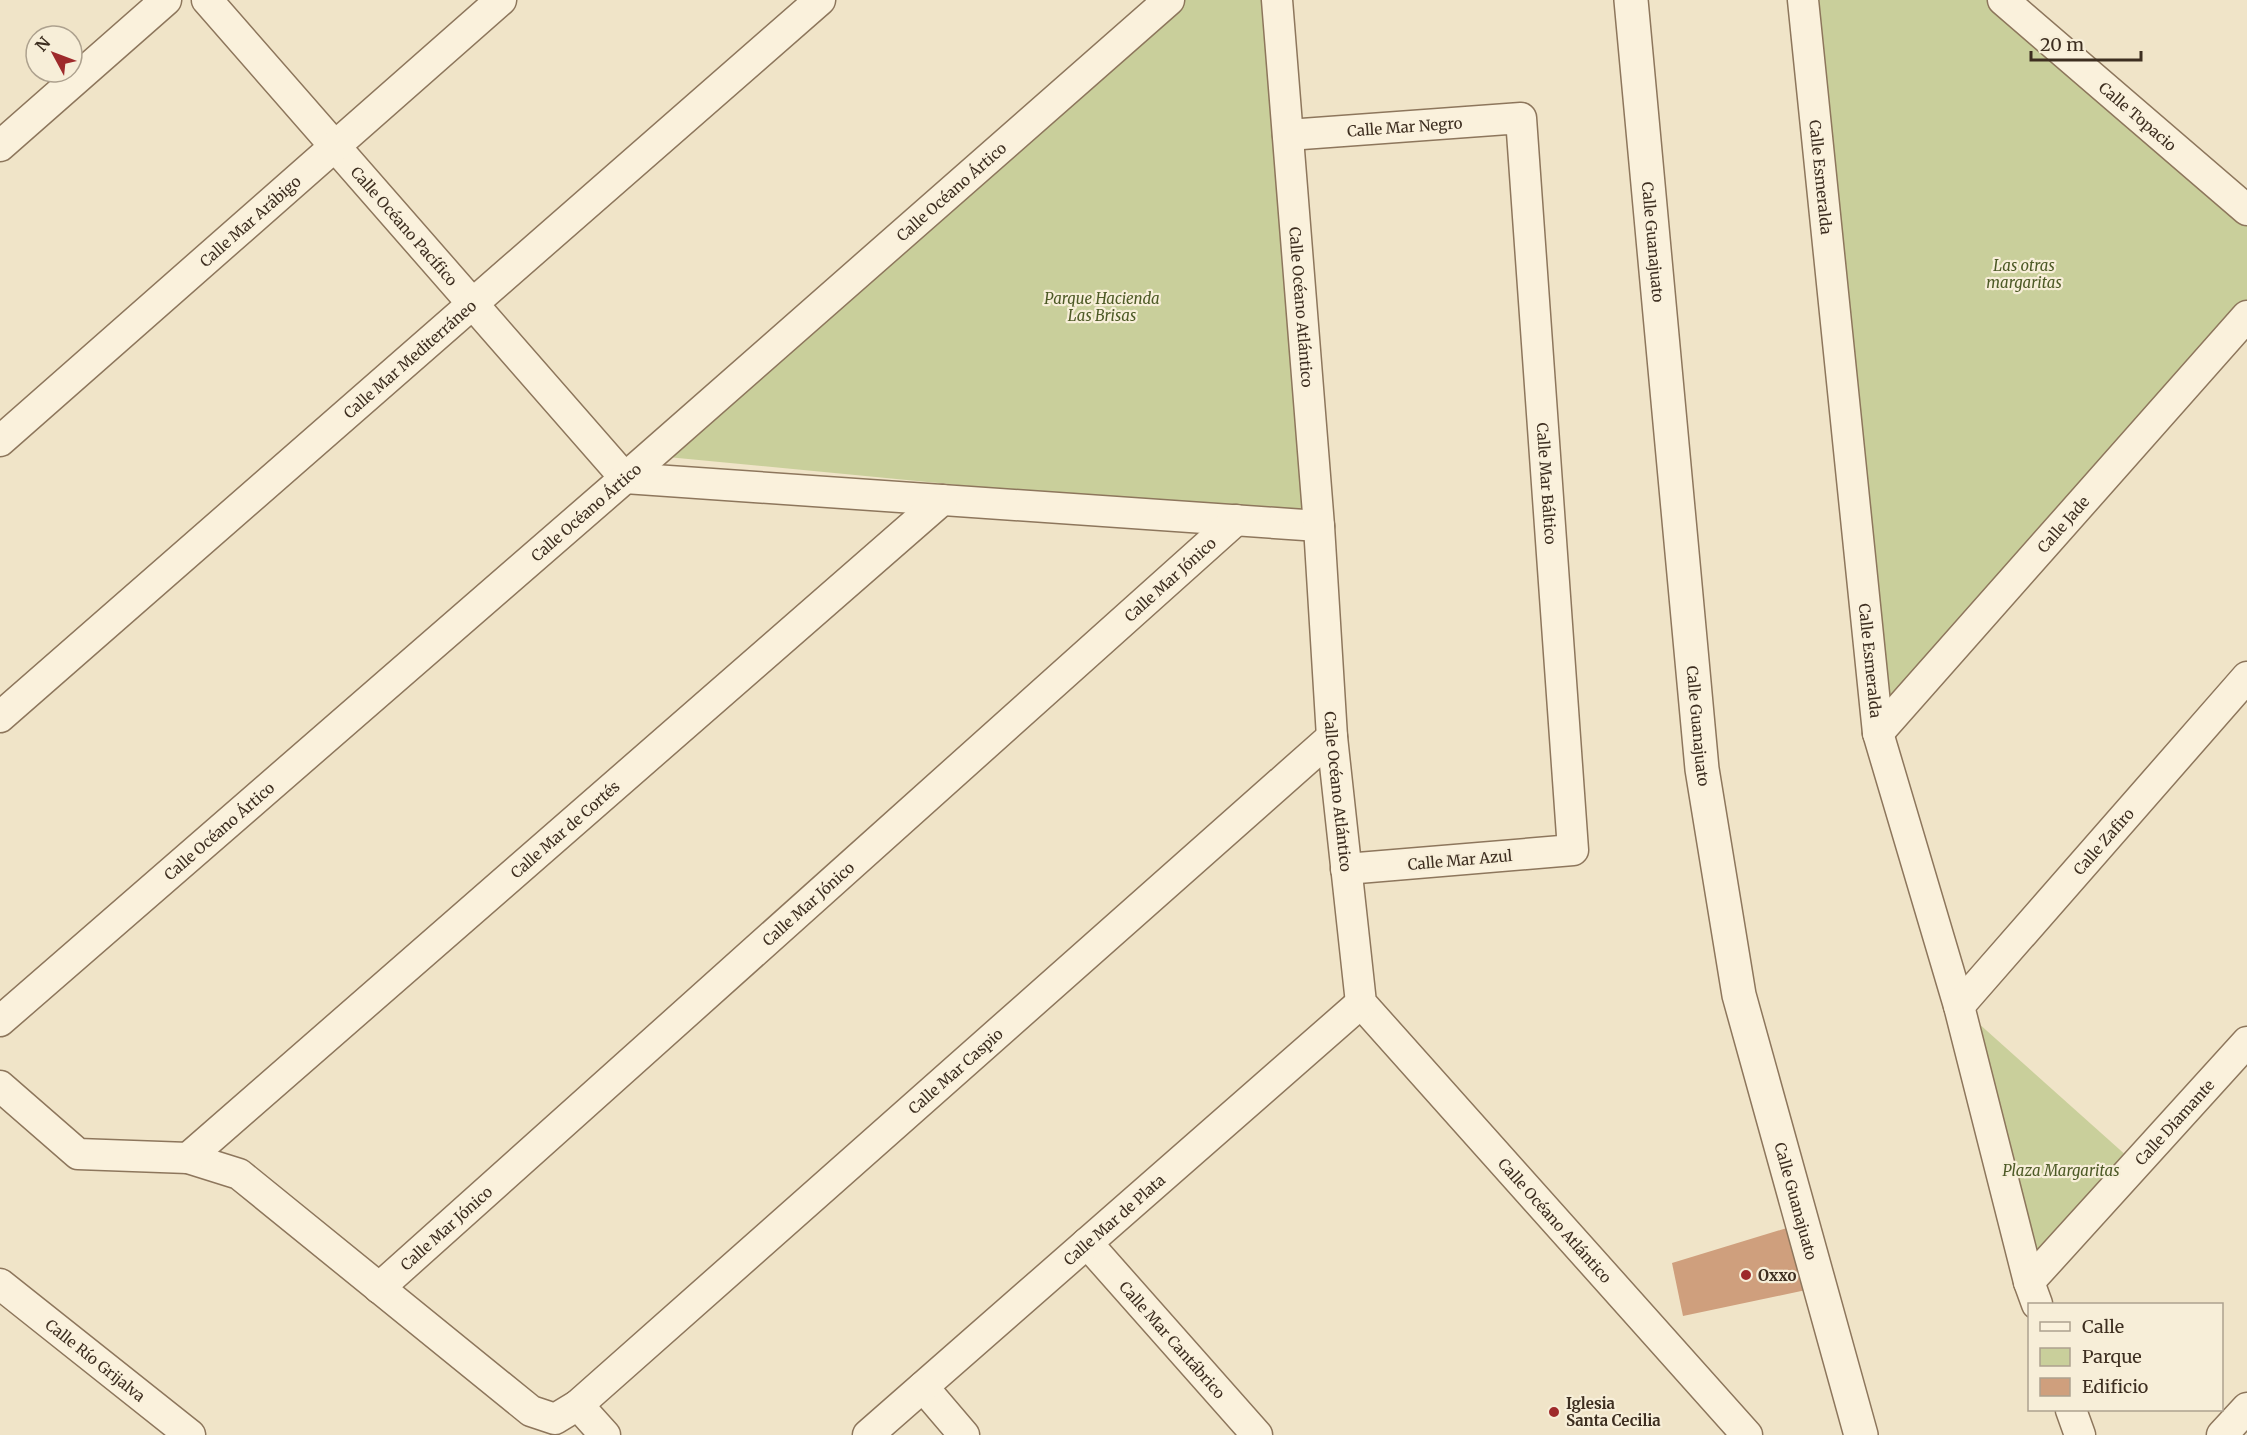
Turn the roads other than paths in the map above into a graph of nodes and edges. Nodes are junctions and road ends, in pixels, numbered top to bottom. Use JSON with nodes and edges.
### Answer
{"nodes":[{"id":1,"x":166,"y":0,"type":"edge"},
{"id":2,"x":207,"y":0,"type":"edge"},
{"id":3,"x":501,"y":0,"type":"edge"},
{"id":4,"x":820,"y":0,"type":"edge"},
{"id":5,"x":1169,"y":0,"type":"edge"},
{"id":6,"x":1277,"y":0,"type":"edge"},
{"id":7,"x":1631,"y":0,"type":"edge"},
{"id":8,"x":1803,"y":0,"type":"edge"},
{"id":9,"x":2003,"y":0,"type":"edge"},
{"id":10,"x":1521,"y":118,"type":"joint"},
{"id":11,"x":1288,"y":135,"type":"junction"},
{"id":12,"x":0,"y":146,"type":"edge"},
{"id":13,"x":335,"y":147,"type":"junction"},
{"id":14,"x":2247,"y":210,"type":"edge"},
{"id":15,"x":472,"y":304,"type":"junction"},
{"id":16,"x":2247,"y":316,"type":"edge"},
{"id":17,"x":0,"y":441,"type":"edge"},
{"id":18,"x":625,"y":478,"type":"junction"},
{"id":19,"x":942,"y":500,"type":"junction"},
{"id":20,"x":1236,"y":520,"type":"junction"},
{"id":21,"x":1319,"y":526,"type":"junction"},
{"id":22,"x":2247,"y":677,"type":"edge"},
{"id":23,"x":0,"y":717,"type":"edge"},
{"id":24,"x":1878,"y":733,"type":"junction"},
{"id":25,"x":1332,"y":737,"type":"junction"},
{"id":26,"x":1573,"y":850,"type":"joint"},
{"id":27,"x":1347,"y":869,"type":"junction"},
{"id":28,"x":1361,"y":1003,"type":"junction"},
{"id":29,"x":1959,"y":1006,"type":"junction"},
{"id":30,"x":0,"y":1021,"type":"edge"},
{"id":31,"x":2247,"y":1042,"type":"edge"},
{"id":32,"x":0,"y":1086,"type":"edge"},
{"id":33,"x":188,"y":1158,"type":"junction"},
{"id":34,"x":1087,"y":1243,"type":"junction"},
{"id":35,"x":379,"y":1288,"type":"junction"},
{"id":36,"x":2033,"y":1293,"type":"edge"},
{"id":37,"x":6,"y":1298,"type":"edge"},
{"id":38,"x":923,"y":1387,"type":"junction"},
{"id":39,"x":578,"y":1405,"type":"junction"},
{"id":40,"x":2247,"y":1408,"type":"edge"},
{"id":41,"x":2072,"y":1411,"type":"edge"},
{"id":42,"x":190,"y":1435,"type":"edge"},
{"id":43,"x":605,"y":1435,"type":"edge"},
{"id":44,"x":868,"y":1435,"type":"edge"},
{"id":45,"x":964,"y":1435,"type":"edge"},
{"id":46,"x":1257,"y":1435,"type":"edge"},
{"id":47,"x":1747,"y":1435,"type":"edge"},
{"id":48,"x":1862,"y":1435,"type":"edge"},
{"id":49,"x":2080,"y":1435,"type":"edge"},
{"id":50,"x":2222,"y":1435,"type":"edge"}],
"edges":[{"from":1,"to":12,"type":"street"},
{"from":2,"to":13,"type":"street","name":"Calle Océano Pacífico"},
{"from":3,"to":13,"type":"street","name":"Calle Mar Arábigo"},
{"from":4,"to":15,"type":"street","name":"Calle Mar Mediterráneo"},
{"from":5,"to":18,"type":"street","name":"Calle Océano Ártico"},
{"from":6,"to":11,"type":"street","name":"Calle Océano Atlántico"},
{"from":7,"to":48,"type":"street","name":"Calle Guanajuato"},
{"from":8,"to":24,"type":"street","name":"Calle Esmeralda"},
{"from":9,"to":14,"type":"street","name":"Calle Topacio"},
{"from":10,"to":11,"type":"street","name":"Calle Mar Negro"},
{"from":10,"to":26,"type":"street","name":"Calle Mar Báltico"},
{"from":11,"to":21,"type":"street","name":"Calle Océano Atlántico"},
{"from":13,"to":15,"type":"street","name":"Calle Océano Pacífico"},
{"from":13,"to":17,"type":"street","name":"Calle Mar Arábigo"},
{"from":15,"to":18,"type":"street","name":"Calle Océano Pacífico"},
{"from":15,"to":23,"type":"street","name":"Calle Mar Mediterráneo"},
{"from":16,"to":24,"type":"street","name":"Calle Jade"},
{"from":18,"to":19,"type":"street"},
{"from":18,"to":30,"type":"street","name":"Calle Océano Ártico"},
{"from":19,"to":20,"type":"street"},
{"from":19,"to":33,"type":"street","name":"Calle Mar de Cortés"},
{"from":20,"to":21,"type":"street"},
{"from":20,"to":35,"type":"street","name":"Calle Mar Jónico"},
{"from":21,"to":25,"type":"street","name":"Calle Océano Atlántico"},
{"from":22,"to":29,"type":"street","name":"Calle Zafiro"},
{"from":24,"to":29,"type":"street","name":"Calle Esmeralda"},
{"from":25,"to":27,"type":"street","name":"Calle Océano Atlántico"},
{"from":25,"to":39,"type":"street","name":"Calle Mar Caspio"},
{"from":26,"to":27,"type":"street","name":"Calle Mar Azul"},
{"from":27,"to":28,"type":"street","name":"Calle Océano Atlántico"},
{"from":28,"to":34,"type":"street","name":"Calle Mar de Plata"},
{"from":28,"to":47,"type":"street","name":"Calle Océano Atlántico"},
{"from":29,"to":36,"type":"street","name":"Calle Esmeralda"},
{"from":31,"to":36,"type":"street","name":"Calle Diamante"},
{"from":32,"to":33,"type":"street","name":"Calle Mar Caspio"},
{"from":33,"to":35,"type":"street","name":"Calle Mar Caspio"},
{"from":34,"to":38,"type":"street","name":"Calle Mar de Plata"},
{"from":34,"to":46,"type":"street","name":"Calle Mar Cantábrico"},
{"from":35,"to":39,"type":"street","name":"Calle Mar Caspio"},
{"from":37,"to":42,"type":"street","name":"Calle Río Grijalva"},
{"from":38,"to":44,"type":"street","name":"Calle Mar de Plata"},
{"from":38,"to":45,"type":"street"},
{"from":39,"to":43,"type":"street"},
{"from":40,"to":50,"type":"street"},
{"from":41,"to":49,"type":"street"}]}
